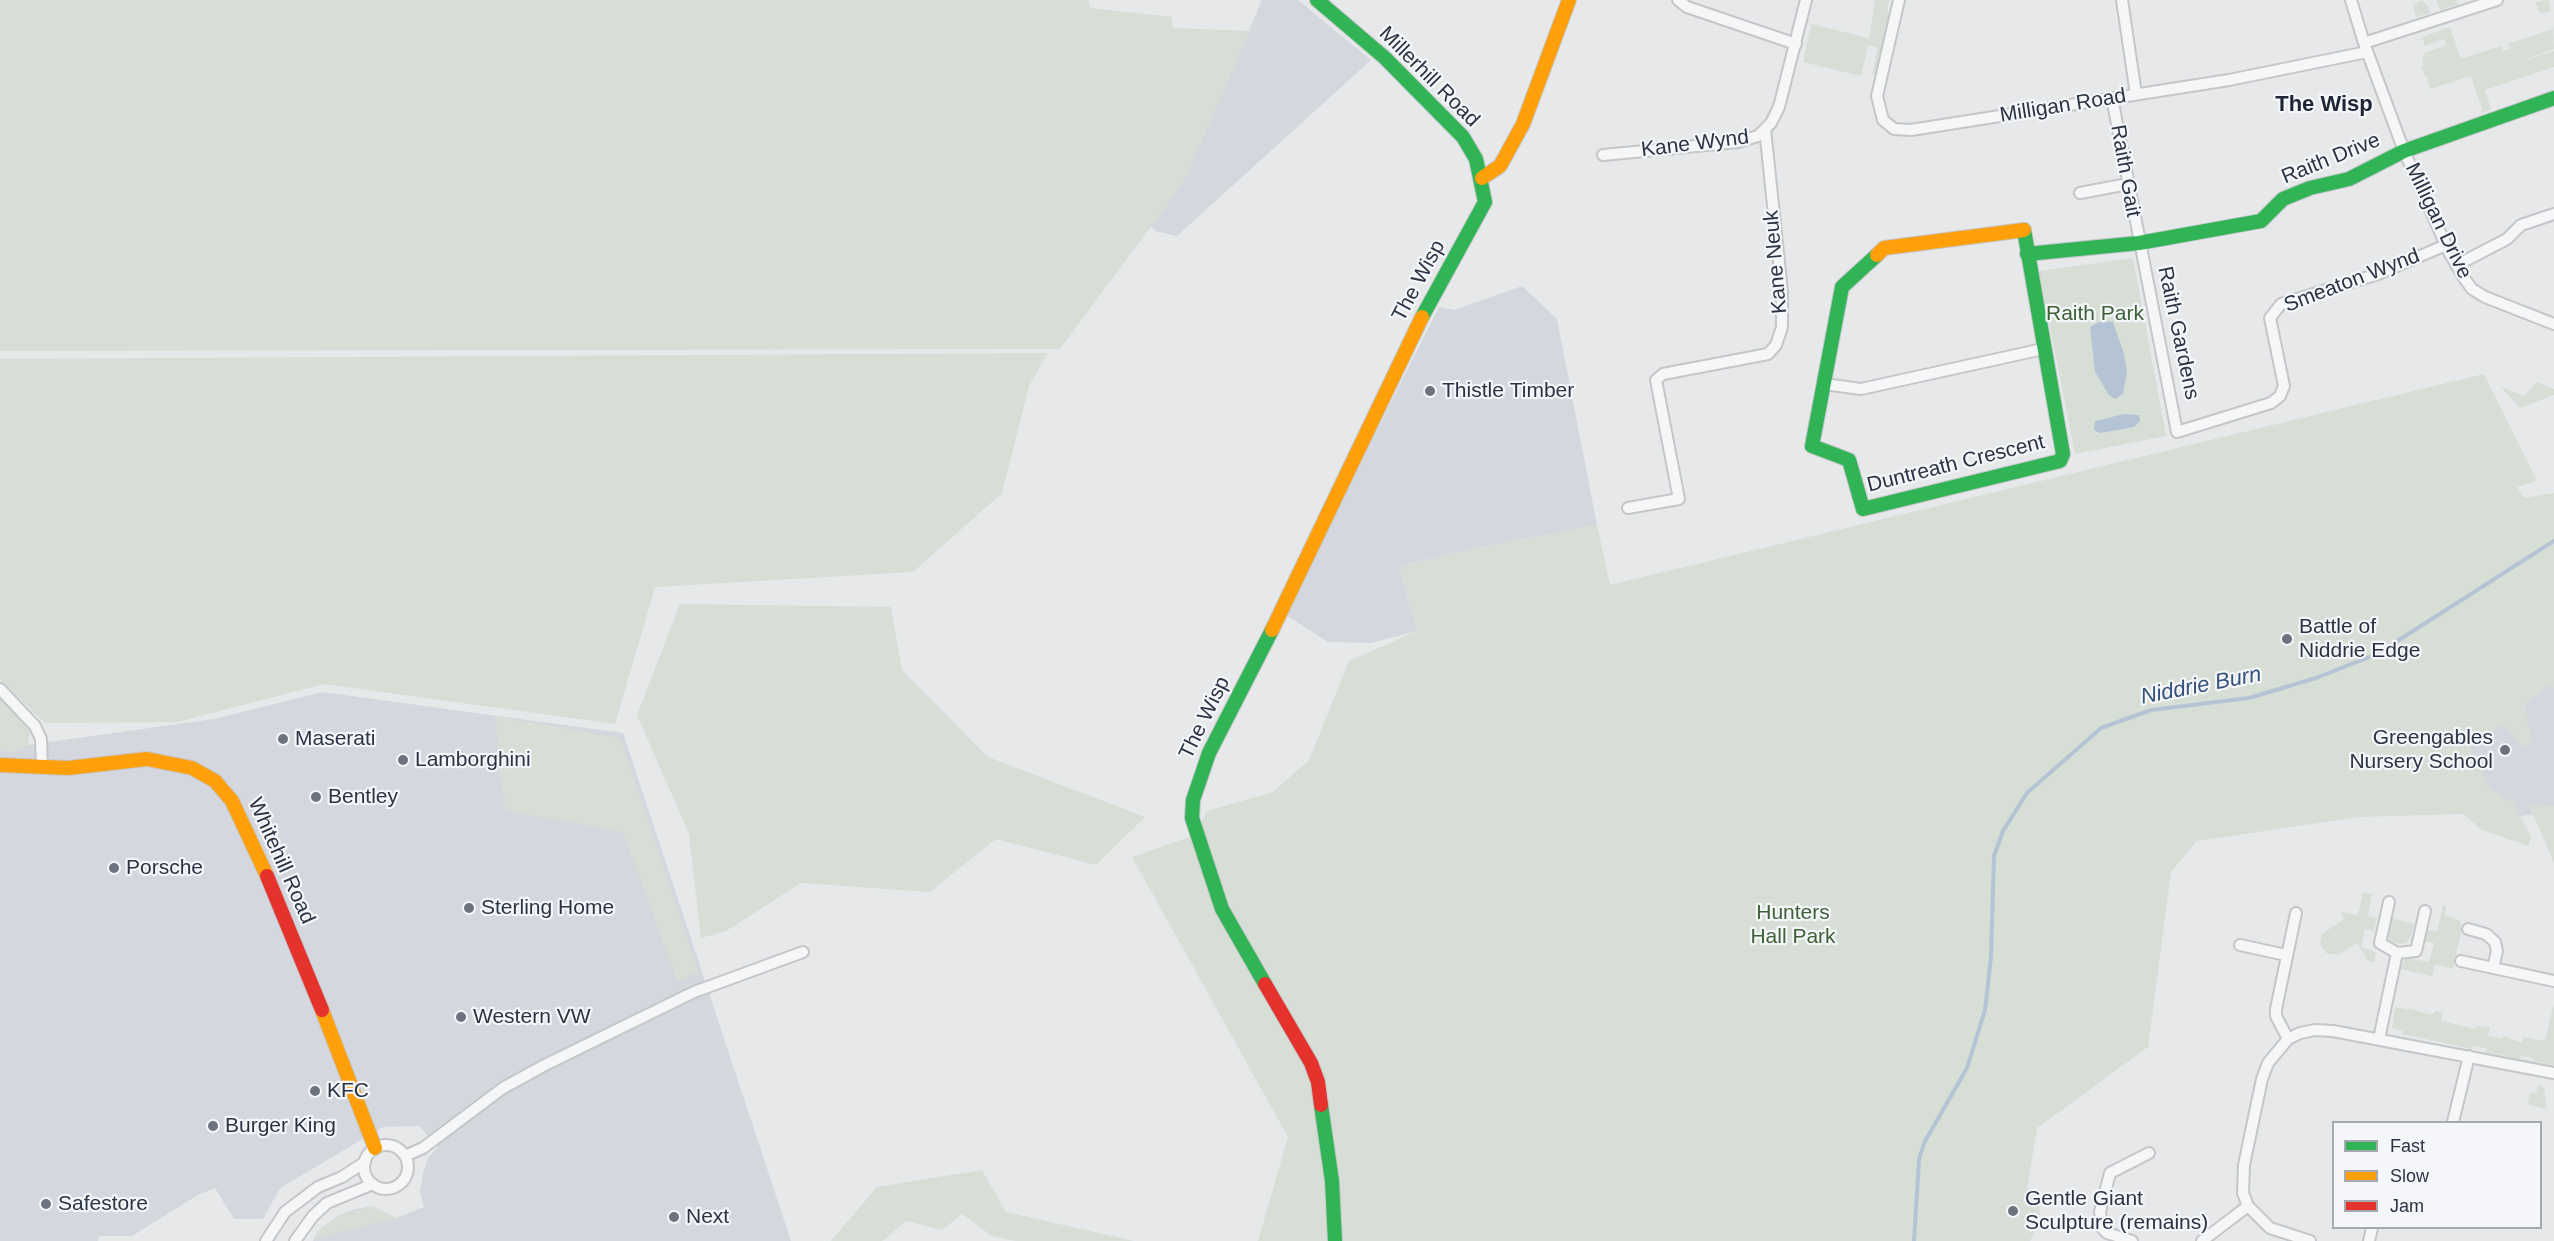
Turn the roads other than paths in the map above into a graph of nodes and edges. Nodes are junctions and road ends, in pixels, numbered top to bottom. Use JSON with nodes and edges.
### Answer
{"nodes":[{"id":1,"x":1317,"y":0,"type":"edge"},
{"id":2,"x":1569,"y":0,"type":"edge"},
{"id":3,"x":1678,"y":0,"type":"edge"},
{"id":4,"x":1806,"y":0,"type":"edge"},
{"id":5,"x":1899,"y":0,"type":"edge"},
{"id":6,"x":2122,"y":0,"type":"edge"},
{"id":7,"x":2351,"y":0,"type":"edge"},
{"id":8,"x":2497,"y":0,"type":"edge"},
{"id":9,"x":1796,"y":44,"type":"junction"},
{"id":10,"x":2366,"y":47,"type":"junction"},
{"id":11,"x":2136,"y":94,"type":"junction"},
{"id":12,"x":2112,"y":98,"type":"junction"},
{"id":13,"x":2554,"y":98,"type":"edge"},
{"id":14,"x":1765,"y":129,"type":"junction"},
{"id":15,"x":2404,"y":151,"type":"junction"},
{"id":16,"x":1603,"y":155,"type":"dead end"},
{"id":17,"x":1482,"y":178,"type":"junction"},
{"id":18,"x":2128,"y":183,"type":"junction"},
{"id":19,"x":2080,"y":193,"type":"dead end"},
{"id":20,"x":2554,"y":214,"type":"edge"},
{"id":21,"x":1469,"y":233,"type":"joint"},
{"id":22,"x":2139,"y":243,"type":"junction"},
{"id":23,"x":2446,"y":245,"type":"junction"},
{"id":24,"x":2028,"y":254,"type":"junction"},
{"id":25,"x":2457,"y":265,"type":"junction"},
{"id":26,"x":2554,"y":324,"type":"edge"},
{"id":27,"x":2043,"y":349,"type":"junction"},
{"id":28,"x":1824,"y":384,"type":"junction"},
{"id":29,"x":2177,"y":432,"type":"joint"},
{"id":30,"x":1628,"y":508,"type":"dead end"},
{"id":31,"x":0,"y":689,"type":"edge"},
{"id":32,"x":0,"y":765,"type":"edge"},
{"id":33,"x":42,"y":768,"type":"junction"},
{"id":34,"x":2389,"y":902,"type":"dead end"},
{"id":35,"x":2426,"y":911,"type":"dead end"},
{"id":36,"x":2296,"y":913,"type":"dead end"},
{"id":37,"x":2468,"y":929,"type":"dead end"},
{"id":38,"x":2240,"y":945,"type":"dead end"},
{"id":39,"x":803,"y":952,"type":"dead end"},
{"id":40,"x":2397,"y":953,"type":"junction"},
{"id":41,"x":2286,"y":955,"type":"junction"},
{"id":42,"x":2461,"y":961,"type":"dead end"},
{"id":43,"x":2493,"y":968,"type":"junction"},
{"id":44,"x":2554,"y":981,"type":"edge"},
{"id":45,"x":2288,"y":1039,"type":"junction"},
{"id":46,"x":2379,"y":1039,"type":"junction"},
{"id":47,"x":2469,"y":1056,"type":"junction"},
{"id":48,"x":2554,"y":1073,"type":"edge"},
{"id":49,"x":2453,"y":1121,"type":"edge"},
{"id":50,"x":375,"y":1148,"type":"junction"},
{"id":51,"x":2149,"y":1153,"type":"dead end"},
{"id":52,"x":405,"y":1156,"type":"junction"},
{"id":53,"x":365,"y":1162,"type":"junction"},
{"id":54,"x":373,"y":1184,"type":"junction"},
{"id":55,"x":2248,"y":1206,"type":"junction"},
{"id":56,"x":266,"y":1241,"type":"edge"},
{"id":57,"x":295,"y":1241,"type":"edge"},
{"id":58,"x":1335,"y":1241,"type":"edge"},
{"id":59,"x":2132,"y":1241,"type":"edge"},
{"id":60,"x":2202,"y":1241,"type":"edge"},
{"id":61,"x":2310,"y":1241,"type":"edge"}],
"edges":[{"from":1,"to":17,"type":"street","name":"Millerhill Road"},
{"from":2,"to":17,"type":"street"},
{"from":3,"to":9,"type":"street"},
{"from":4,"to":9,"type":"street","name":"Kane Wynd"},
{"from":5,"to":12,"type":"street","name":"Milligan Road"},
{"from":6,"to":11,"type":"street"},
{"from":7,"to":10,"type":"street","name":"Milligan Drive"},
{"from":8,"to":10,"type":"street","name":"Milligan Road"},
{"from":9,"to":14,"type":"street","name":"Kane Wynd"},
{"from":10,"to":11,"type":"street","name":"Milligan Road"},
{"from":10,"to":15,"type":"street","name":"Milligan Drive"},
{"from":11,"to":12,"type":"street","name":"Milligan Road"},
{"from":12,"to":18,"type":"street","name":"Raith Gait"},
{"from":13,"to":15,"type":"street","name":"Raith Drive"},
{"from":14,"to":16,"type":"street","name":"Kane Wynd"},
{"from":14,"to":30,"type":"street","name":"Kane Neuk"},
{"from":15,"to":22,"type":"street","name":"Raith Drive"},
{"from":15,"to":23,"type":"street","name":"Milligan Drive"},
{"from":17,"to":21,"type":"street","name":"Millerhill Road"},
{"from":18,"to":19,"type":"street"},
{"from":18,"to":22,"type":"street","name":"Raith Gait"},
{"from":20,"to":25,"type":"street"},
{"from":21,"to":58,"type":"street","name":"The Wisp"},
{"from":22,"to":24,"type":"street","name":"Raith Drive"},
{"from":22,"to":29,"type":"street","name":"Raith Gardens"},
{"from":23,"to":25,"type":"street","name":"Milligan Drive"},
{"from":23,"to":29,"type":"street","name":"Smeaton Wynd"},
{"from":24,"to":27,"type":"street"},
{"from":24,"to":28,"type":"street","name":"Duntreath Crescent"},
{"from":25,"to":26,"type":"street","name":"Milligan Drive"},
{"from":27,"to":28,"type":"street"},
{"from":27,"to":28,"type":"street","name":"Duntreath Crescent"},
{"from":31,"to":33,"type":"street"},
{"from":32,"to":33,"type":"street","name":"Whitehill Road"},
{"from":33,"to":50,"type":"street","name":"Whitehill Road"},
{"from":34,"to":40,"type":"street"},
{"from":35,"to":40,"type":"street"},
{"from":36,"to":41,"type":"street"},
{"from":37,"to":43,"type":"street"},
{"from":38,"to":41,"type":"street"},
{"from":39,"to":52,"type":"street"},
{"from":40,"to":46,"type":"street"},
{"from":41,"to":45,"type":"street"},
{"from":42,"to":43,"type":"street"},
{"from":43,"to":44,"type":"street"},
{"from":45,"to":46,"type":"street"},
{"from":45,"to":55,"type":"street"},
{"from":46,"to":47,"type":"street"},
{"from":47,"to":48,"type":"street"},
{"from":47,"to":49,"type":"street"},
{"from":50,"to":52,"type":"street"},
{"from":50,"to":53,"type":"street"},
{"from":51,"to":59,"type":"street"},
{"from":52,"to":54,"type":"street"},
{"from":53,"to":54,"type":"street"},
{"from":53,"to":56,"type":"street"},
{"from":54,"to":57,"type":"street"},
{"from":55,"to":60,"type":"street"},
{"from":55,"to":61,"type":"street"}]}
